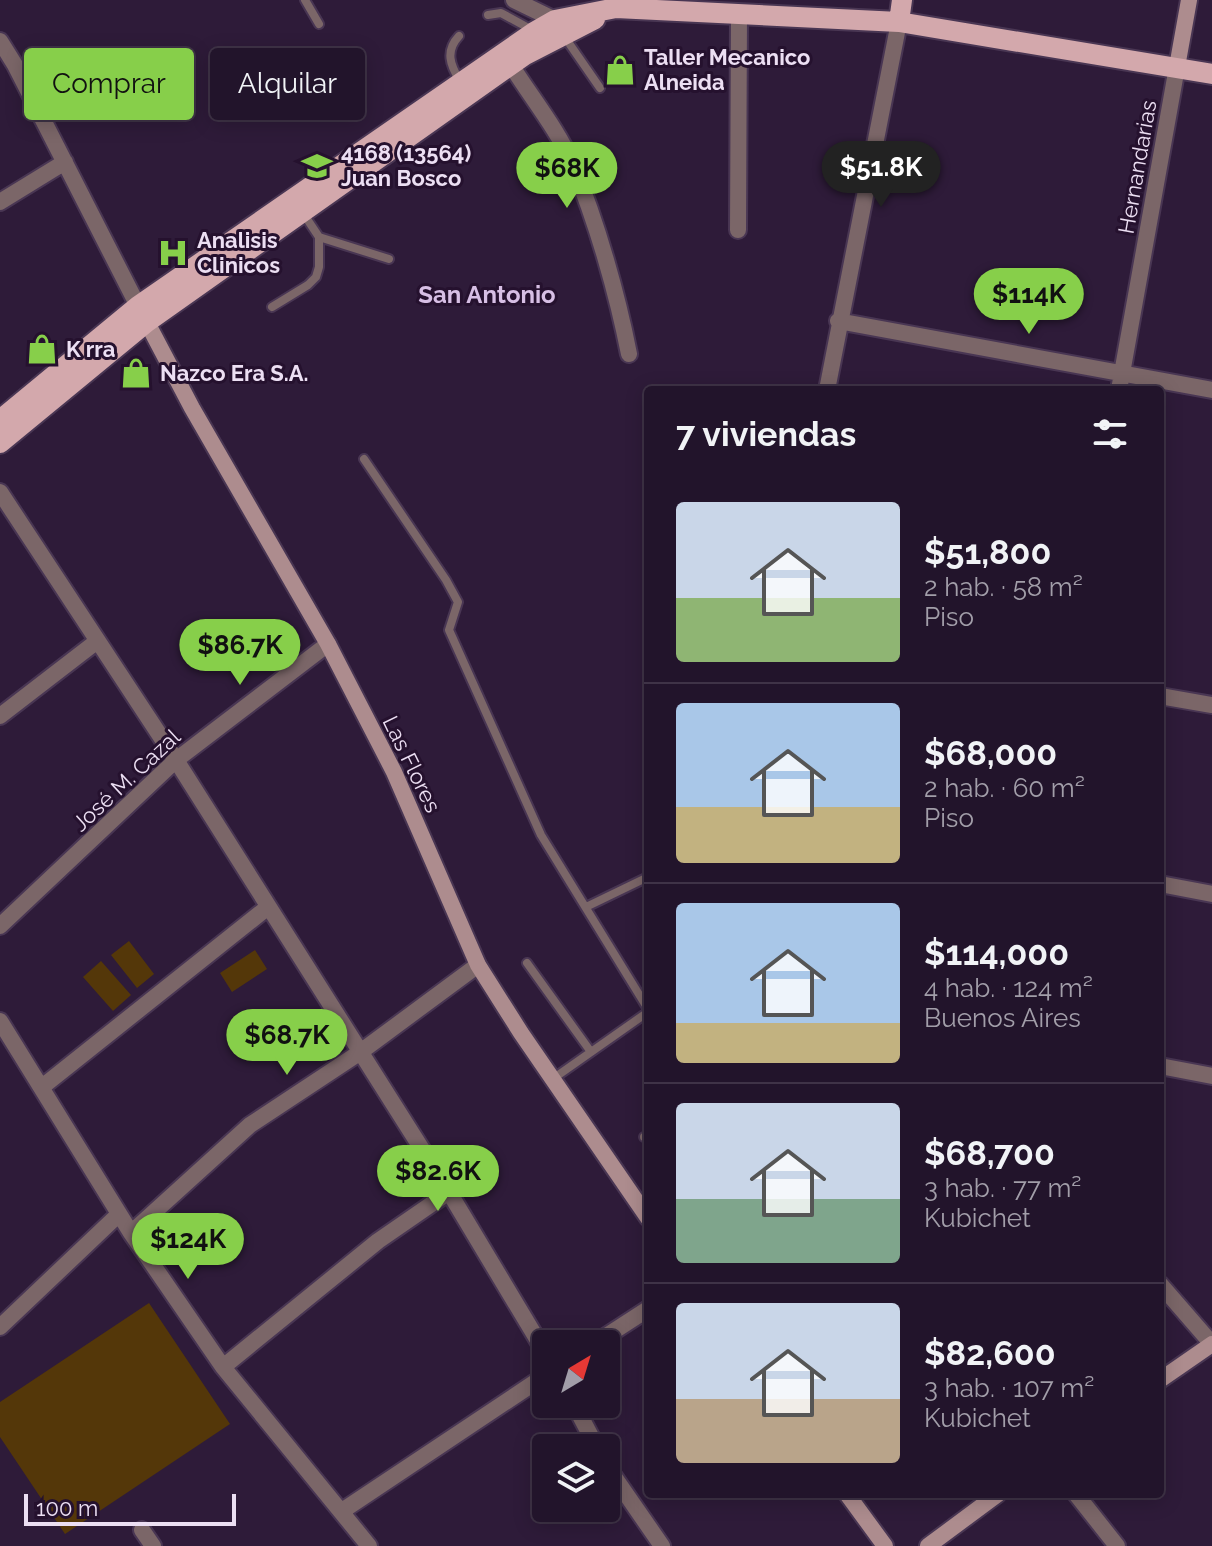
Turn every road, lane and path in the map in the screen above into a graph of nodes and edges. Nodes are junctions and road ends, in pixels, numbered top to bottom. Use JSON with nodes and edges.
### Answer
{"nodes":[{"id":1,"x":305,"y":0,"type":"edge"},
{"id":2,"x":902,"y":0,"type":"edge"},
{"id":3,"x":1189,"y":0,"type":"edge"},
{"id":4,"x":520,"y":3,"type":"edge"},
{"id":5,"x":690,"y":5,"type":"edge"},
{"id":6,"x":739,"y":13,"type":"junction"},
{"id":7,"x":488,"y":15,"type":"dead end"},
{"id":8,"x":514,"y":18,"type":"junction"},
{"id":9,"x":899,"y":22,"type":"junction"},
{"id":10,"x":319,"y":24,"type":"dead end"},
{"id":11,"x":560,"y":28,"type":"junction"},
{"id":12,"x":534,"y":32,"type":"junction"},
{"id":13,"x":459,"y":36,"type":"dead end"},
{"id":14,"x":0,"y":41,"type":"edge"},
{"id":15,"x":511,"y":65,"type":"junction"},
{"id":16,"x":1177,"y":67,"type":"junction"},
{"id":17,"x":1212,"y":74,"type":"edge"},
{"id":18,"x":461,"y":82,"type":"junction"},
{"id":19,"x":600,"y":88,"type":"dead end"},
{"id":20,"x":65,"y":162,"type":"junction"},
{"id":21,"x":0,"y":202,"type":"edge"},
{"id":22,"x":302,"y":212,"type":"junction"},
{"id":23,"x":738,"y":230,"type":"dead end"},
{"id":24,"x":319,"y":237,"type":"junction"},
{"id":25,"x":389,"y":259,"type":"dead end"},
{"id":26,"x":272,"y":307,"type":"dead end"},
{"id":27,"x":143,"y":314,"type":"junction"},
{"id":28,"x":838,"y":321,"type":"junction"},
{"id":29,"x":629,"y":354,"type":"dead end"},
{"id":30,"x":1120,"y":382,"type":"edge"},
{"id":31,"x":828,"y":386,"type":"edge"},
{"id":32,"x":1212,"y":390,"type":"edge"},
{"id":33,"x":0,"y":420,"type":"edge"},
{"id":34,"x":0,"y":443,"type":"edge"},
{"id":35,"x":364,"y":459,"type":"dead end"},
{"id":36,"x":0,"y":492,"type":"edge"},
{"id":37,"x":96,"y":642,"type":"junction"},
{"id":38,"x":328,"y":644,"type":"junction"},
{"id":39,"x":1164,"y":697,"type":"edge"},
{"id":40,"x":1212,"y":705,"type":"edge"},
{"id":41,"x":0,"y":716,"type":"edge"},
{"id":42,"x":176,"y":760,"type":"junction"},
{"id":43,"x":644,"y":879,"type":"edge"},
{"id":44,"x":1164,"y":885,"type":"edge"},
{"id":45,"x":1212,"y":894,"type":"edge"},
{"id":46,"x":268,"y":907,"type":"junction"},
{"id":47,"x":586,"y":907,"type":"junction"},
{"id":48,"x":0,"y":926,"type":"edge"},
{"id":49,"x":527,"y":963,"type":"dead end"},
{"id":50,"x":478,"y":965,"type":"junction"},
{"id":51,"x":644,"y":1003,"type":"edge"},
{"id":52,"x":644,"y":1013,"type":"edge"},
{"id":53,"x":0,"y":1021,"type":"edge"},
{"id":54,"x":591,"y":1052,"type":"junction"},
{"id":55,"x":359,"y":1053,"type":"junction"},
{"id":56,"x":1164,"y":1067,"type":"edge"},
{"id":57,"x":1212,"y":1076,"type":"edge"},
{"id":58,"x":554,"y":1078,"type":"junction"},
{"id":59,"x":42,"y":1087,"type":"junction"},
{"id":60,"x":449,"y":1192,"type":"junction"},
{"id":61,"x":644,"y":1212,"type":"edge"},
{"id":62,"x":119,"y":1214,"type":"junction"},
{"id":63,"x":131,"y":1233,"type":"junction"},
{"id":64,"x":1164,"y":1289,"type":"edge"},
{"id":65,"x":644,"y":1312,"type":"edge"},
{"id":66,"x":0,"y":1327,"type":"edge"},
{"id":67,"x":616,"y":1330,"type":"edge"},
{"id":68,"x":532,"y":1331,"type":"edge"},
{"id":69,"x":1212,"y":1344,"type":"edge"},
{"id":70,"x":223,"y":1367,"type":"junction"},
{"id":71,"x":1164,"y":1377,"type":"edge"},
{"id":72,"x":532,"y":1384,"type":"edge"},
{"id":73,"x":620,"y":1485,"type":"edge"},
{"id":74,"x":850,"y":1498,"type":"edge"},
{"id":75,"x":993,"y":1498,"type":"edge"},
{"id":76,"x":1079,"y":1498,"type":"edge"},
{"id":77,"x":342,"y":1511,"type":"junction"},
{"id":78,"x":142,"y":1530,"type":"dead end"},
{"id":79,"x":153,"y":1546,"type":"edge"},
{"id":80,"x":369,"y":1546,"type":"edge"},
{"id":81,"x":662,"y":1546,"type":"edge"},
{"id":82,"x":885,"y":1546,"type":"edge"},
{"id":83,"x":928,"y":1546,"type":"edge"},
{"id":84,"x":1117,"y":1546,"type":"edge"}],
"edges":[{"from":1,"to":10,"type":"lane"},
{"from":2,"to":9,"type":"main road"},
{"from":3,"to":16,"type":"street","name":"Hernandarias"},
{"from":4,"to":8,"type":"lane"},
{"from":4,"to":11,"type":"street"},
{"from":5,"to":6,"type":"main road"},
{"from":5,"to":11,"type":"main road"},
{"from":6,"to":9,"type":"main road"},
{"from":6,"to":23,"type":"street"},
{"from":7,"to":8,"type":"lane"},
{"from":8,"to":12,"type":"lane"},
{"from":9,"to":16,"type":"main road"},
{"from":9,"to":28,"type":"street"},
{"from":11,"to":12,"type":"main road"},
{"from":11,"to":15,"type":"main road"},
{"from":11,"to":19,"type":"lane"},
{"from":12,"to":18,"type":"main road"},
{"from":13,"to":18,"type":"lane"},
{"from":14,"to":20,"type":"street"},
{"from":15,"to":22,"type":"main road"},
{"from":15,"to":29,"type":"street"},
{"from":16,"to":17,"type":"main road"},
{"from":16,"to":30,"type":"street","name":"Hernandarias"},
{"from":18,"to":27,"type":"main road"},
{"from":20,"to":21,"type":"street"},
{"from":20,"to":27,"type":"street"},
{"from":22,"to":24,"type":"lane"},
{"from":22,"to":27,"type":"main road"},
{"from":24,"to":25,"type":"lane"},
{"from":24,"to":26,"type":"lane"},
{"from":27,"to":33,"type":"main road"},
{"from":27,"to":34,"type":"main road"},
{"from":27,"to":38,"type":"street","name":"Las Flores"},
{"from":28,"to":30,"type":"street"},
{"from":28,"to":31,"type":"street"},
{"from":30,"to":32,"type":"street"},
{"from":35,"to":47,"type":"lane"},
{"from":36,"to":37,"type":"street"},
{"from":37,"to":41,"type":"street"},
{"from":37,"to":42,"type":"street"},
{"from":38,"to":42,"type":"street","name":"José M. Cazal"},
{"from":38,"to":50,"type":"street","name":"Las Flores"},
{"from":39,"to":40,"type":"street"},
{"from":42,"to":46,"type":"street"},
{"from":42,"to":48,"type":"street","name":"José M. Cazal"},
{"from":43,"to":47,"type":"lane"},
{"from":44,"to":45,"type":"street"},
{"from":46,"to":55,"type":"street"},
{"from":46,"to":59,"type":"street"},
{"from":47,"to":51,"type":"lane"},
{"from":49,"to":54,"type":"lane"},
{"from":50,"to":55,"type":"street"},
{"from":50,"to":58,"type":"street","name":"Las Flores"},
{"from":52,"to":54,"type":"lane"},
{"from":53,"to":59,"type":"street"},
{"from":54,"to":58,"type":"lane"},
{"from":55,"to":60,"type":"street"},
{"from":55,"to":63,"type":"street"},
{"from":56,"to":57,"type":"street"},
{"from":58,"to":61,"type":"street","name":"Las Flores"},
{"from":59,"to":62,"type":"street"},
{"from":60,"to":68,"type":"street"},
{"from":60,"to":70,"type":"street"},
{"from":62,"to":63,"type":"street"},
{"from":62,"to":66,"type":"street"},
{"from":63,"to":70,"type":"street"},
{"from":64,"to":69,"type":"street"},
{"from":65,"to":67,"type":"street"},
{"from":69,"to":71,"type":"street"},
{"from":70,"to":77,"type":"street"},
{"from":72,"to":77,"type":"street"},
{"from":73,"to":81,"type":"street"},
{"from":74,"to":82,"type":"street"},
{"from":75,"to":83,"type":"street"},
{"from":76,"to":84,"type":"street"},
{"from":77,"to":80,"type":"street"},
{"from":78,"to":79,"type":"street"}]}
